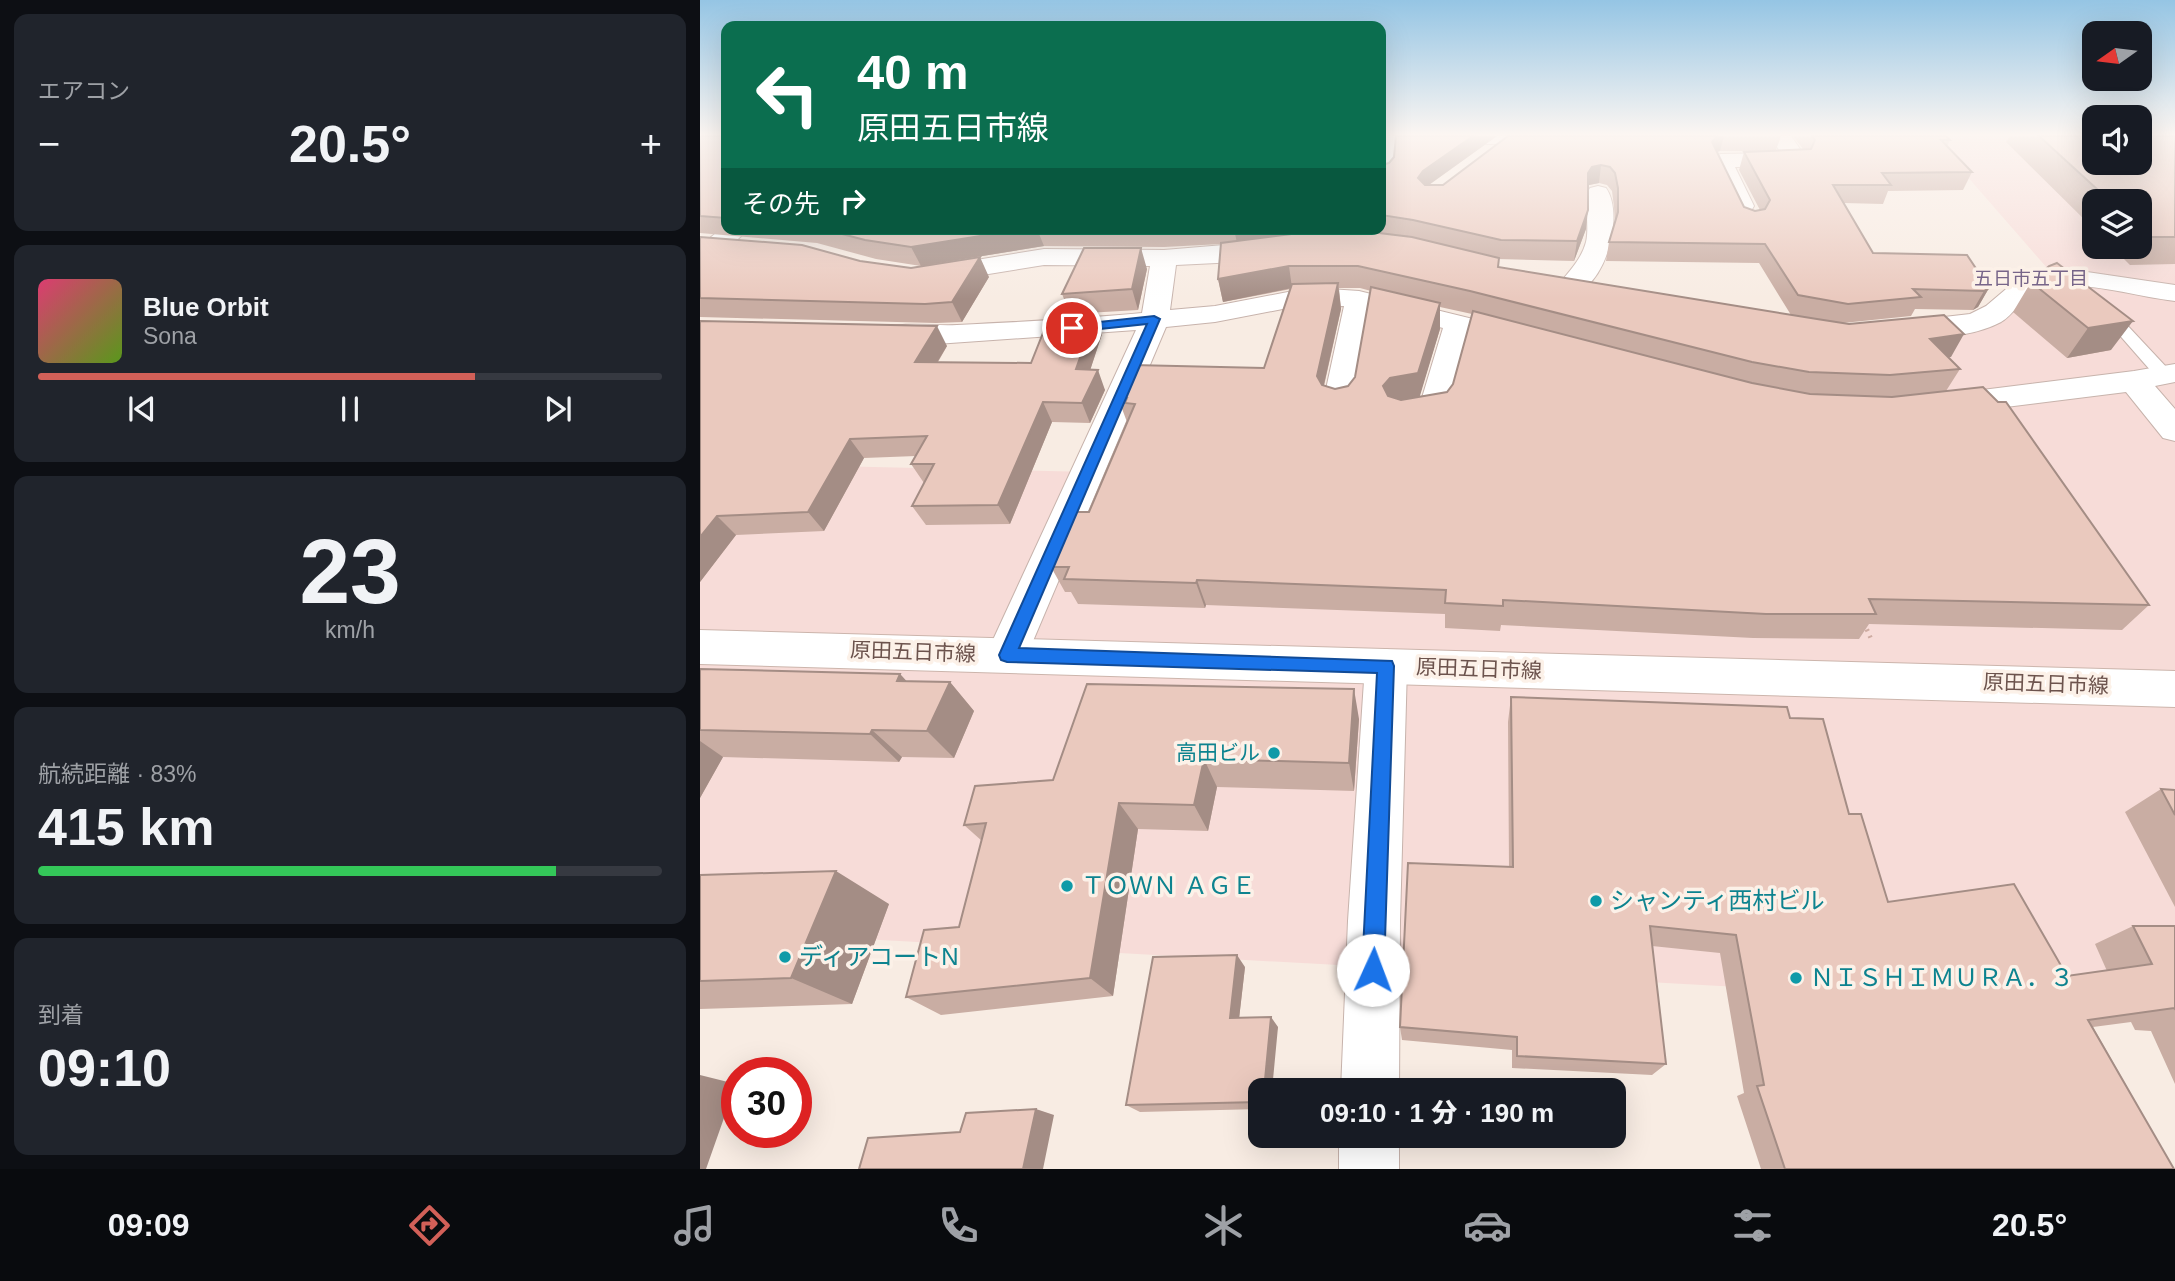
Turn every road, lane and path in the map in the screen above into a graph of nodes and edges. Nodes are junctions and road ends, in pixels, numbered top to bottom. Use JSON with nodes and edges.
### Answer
{"nodes":[{"id":1,"x":1735,"y":191,"type":"edge"},
{"id":2,"x":1598,"y":192,"type":"dead end"},
{"id":3,"x":1749,"y":220,"type":"edge"},
{"id":4,"x":1089,"y":235,"type":"edge"},
{"id":5,"x":745,"y":239,"type":"edge"},
{"id":6,"x":1304,"y":244,"type":"edge"},
{"id":7,"x":705,"y":250,"type":"edge"},
{"id":8,"x":1082,"y":256,"type":"junction"},
{"id":9,"x":1164,"y":258,"type":"junction"},
{"id":10,"x":909,"y":275,"type":"edge"},
{"id":11,"x":2078,"y":280,"type":"junction"},
{"id":12,"x":2175,"y":293,"type":"edge"},
{"id":13,"x":1603,"y":296,"type":"edge"},
{"id":14,"x":1359,"y":299,"type":"junction"},
{"id":15,"x":1154,"y":319,"type":"junction"},
{"id":16,"x":1459,"y":322,"type":"junction"},
{"id":17,"x":1876,"y":333,"type":"edge"},
{"id":18,"x":858,"y":334,"type":"edge"},
{"id":19,"x":1545,"y":345,"type":"edge"},
{"id":20,"x":2158,"y":377,"type":"edge"},
{"id":21,"x":1332,"y":393,"type":"edge"},
{"id":22,"x":1918,"y":407,"type":"edge"},
{"id":23,"x":1433,"y":414,"type":"edge"},
{"id":24,"x":2175,"y":430,"type":"edge"},
{"id":25,"x":1863,"y":620,"type":"edge"},
{"id":26,"x":1873,"y":645,"type":"dead end"},
{"id":27,"x":700,"y":647,"type":"edge"},
{"id":28,"x":1007,"y":655,"type":"junction"},
{"id":29,"x":1386,"y":666,"type":"junction"},
{"id":30,"x":2175,"y":688,"type":"edge"},
{"id":31,"x":1370,"y":1078,"type":"edge"},
{"id":32,"x":1369,"y":1148,"type":"edge"},
{"id":33,"x":1368,"y":1169,"type":"edge"}],
"edges":[{"from":1,"to":3,"type":"street"},
{"from":2,"to":13,"type":"street"},
{"from":4,"to":8,"type":"street"},
{"from":5,"to":7,"type":"street"},
{"from":6,"to":9,"type":"street"},
{"from":8,"to":9,"type":"street"},
{"from":8,"to":10,"type":"street"},
{"from":9,"to":15,"type":"street"},
{"from":11,"to":12,"type":"street"},
{"from":11,"to":17,"type":"street"},
{"from":11,"to":20,"type":"lane"},
{"from":14,"to":15,"type":"street"},
{"from":14,"to":16,"type":"street"},
{"from":14,"to":21,"type":"street"},
{"from":15,"to":18,"type":"street"},
{"from":15,"to":28,"type":"street"},
{"from":16,"to":19,"type":"street"},
{"from":16,"to":23,"type":"street"},
{"from":20,"to":22,"type":"street"},
{"from":20,"to":24,"type":"street"},
{"from":25,"to":26,"type":"path"},
{"from":27,"to":28,"type":"street","name":"原田五日市線"},
{"from":28,"to":29,"type":"street","name":"原田五日市線"},
{"from":29,"to":30,"type":"street","name":"原田五日市線"},
{"from":29,"to":31,"type":"street"},
{"from":32,"to":33,"type":"street"}]}
